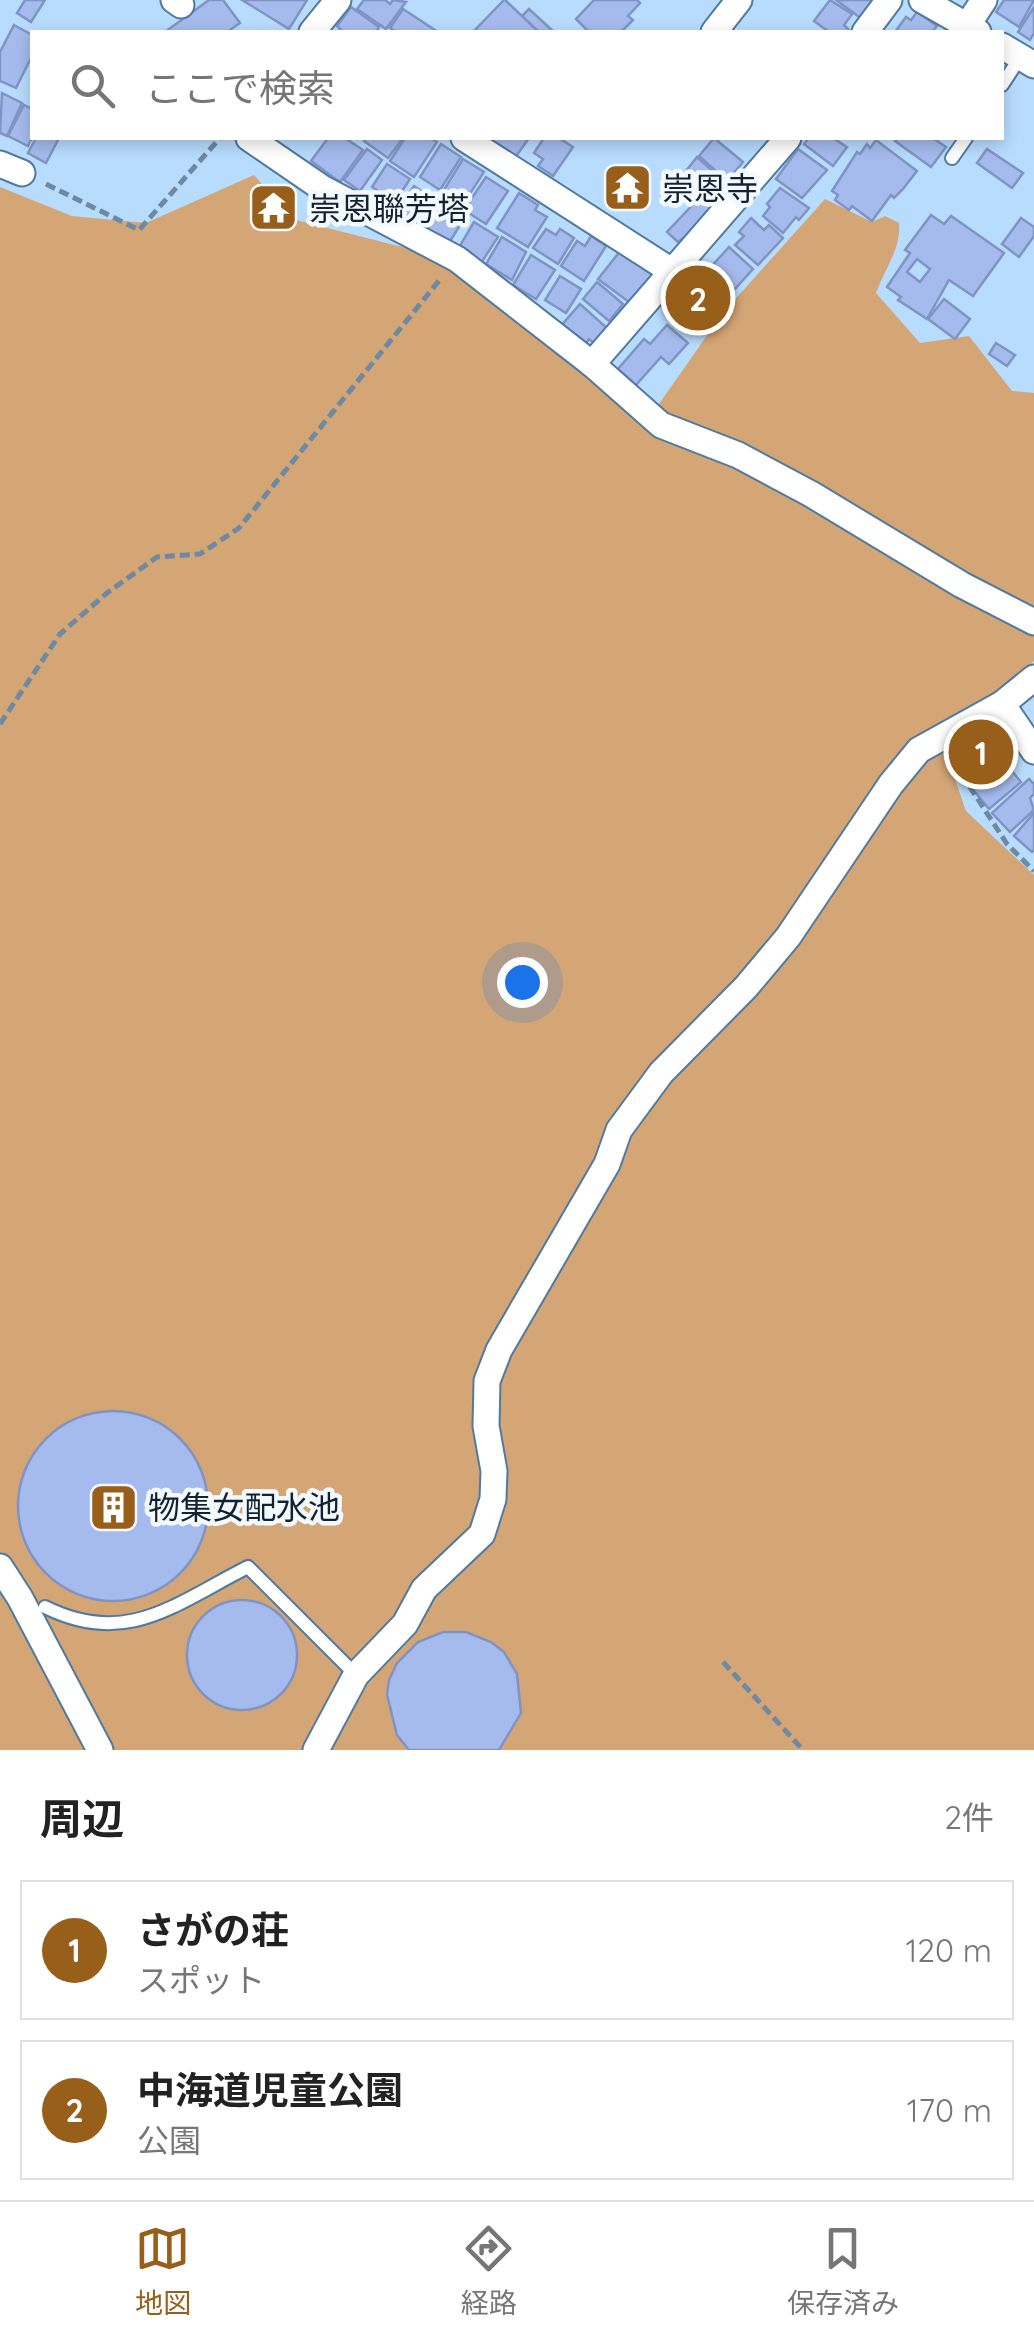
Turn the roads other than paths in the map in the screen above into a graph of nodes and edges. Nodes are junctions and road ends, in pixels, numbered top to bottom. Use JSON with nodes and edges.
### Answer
{"nodes":[{"id":1,"x":338,"y":0,"type":"edge"},
{"id":2,"x":739,"y":0,"type":"edge"},
{"id":3,"x":890,"y":0,"type":"edge"},
{"id":4,"x":922,"y":0,"type":"edge"},
{"id":5,"x":984,"y":0,"type":"edge"},
{"id":6,"x":972,"y":29,"type":"edge"},
{"id":7,"x":314,"y":30,"type":"edge"},
{"id":8,"x":716,"y":30,"type":"edge"},
{"id":9,"x":867,"y":30,"type":"edge"},
{"id":10,"x":1019,"y":56,"type":"edge"},
{"id":11,"x":1004,"y":82,"type":"edge"},
{"id":12,"x":253,"y":140,"type":"edge"},
{"id":13,"x":467,"y":140,"type":"edge"},
{"id":14,"x":786,"y":140,"type":"edge"},
{"id":15,"x":965,"y":140,"type":"edge"},
{"id":16,"x":952,"y":158,"type":"dead end"},
{"id":17,"x":673,"y":272,"type":"junction"},
{"id":18,"x":592,"y":364,"type":"junction"},
{"id":19,"x":1034,"y":622,"type":"edge"},
{"id":20,"x":1034,"y":678,"type":"edge"},
{"id":21,"x":1002,"y":704,"type":"junction"},
{"id":22,"x":1034,"y":751,"type":"edge"},
{"id":23,"x":0,"y":1567,"type":"edge"},
{"id":24,"x":20,"y":1598,"type":"junction"},
{"id":25,"x":45,"y":1607,"type":"joint"},
{"id":26,"x":356,"y":1675,"type":"junction"},
{"id":27,"x":100,"y":1750,"type":"edge"},
{"id":28,"x":316,"y":1750,"type":"edge"}],
"edges":[{"from":1,"to":7,"type":"street"},
{"from":2,"to":8,"type":"street"},
{"from":3,"to":9,"type":"street"},
{"from":4,"to":6,"type":"street"},
{"from":5,"to":6,"type":"street"},
{"from":10,"to":11,"type":"lane"},
{"from":12,"to":18,"type":"street"},
{"from":13,"to":17,"type":"street"},
{"from":14,"to":17,"type":"street"},
{"from":15,"to":16,"type":"lane"},
{"from":17,"to":18,"type":"street"},
{"from":18,"to":19,"type":"street"},
{"from":20,"to":21,"type":"street"},
{"from":21,"to":22,"type":"street"},
{"from":21,"to":26,"type":"street"},
{"from":23,"to":24,"type":"street"},
{"from":24,"to":25,"type":"street"},
{"from":24,"to":27,"type":"street"},
{"from":25,"to":26,"type":"lane"},
{"from":26,"to":28,"type":"street"}]}
